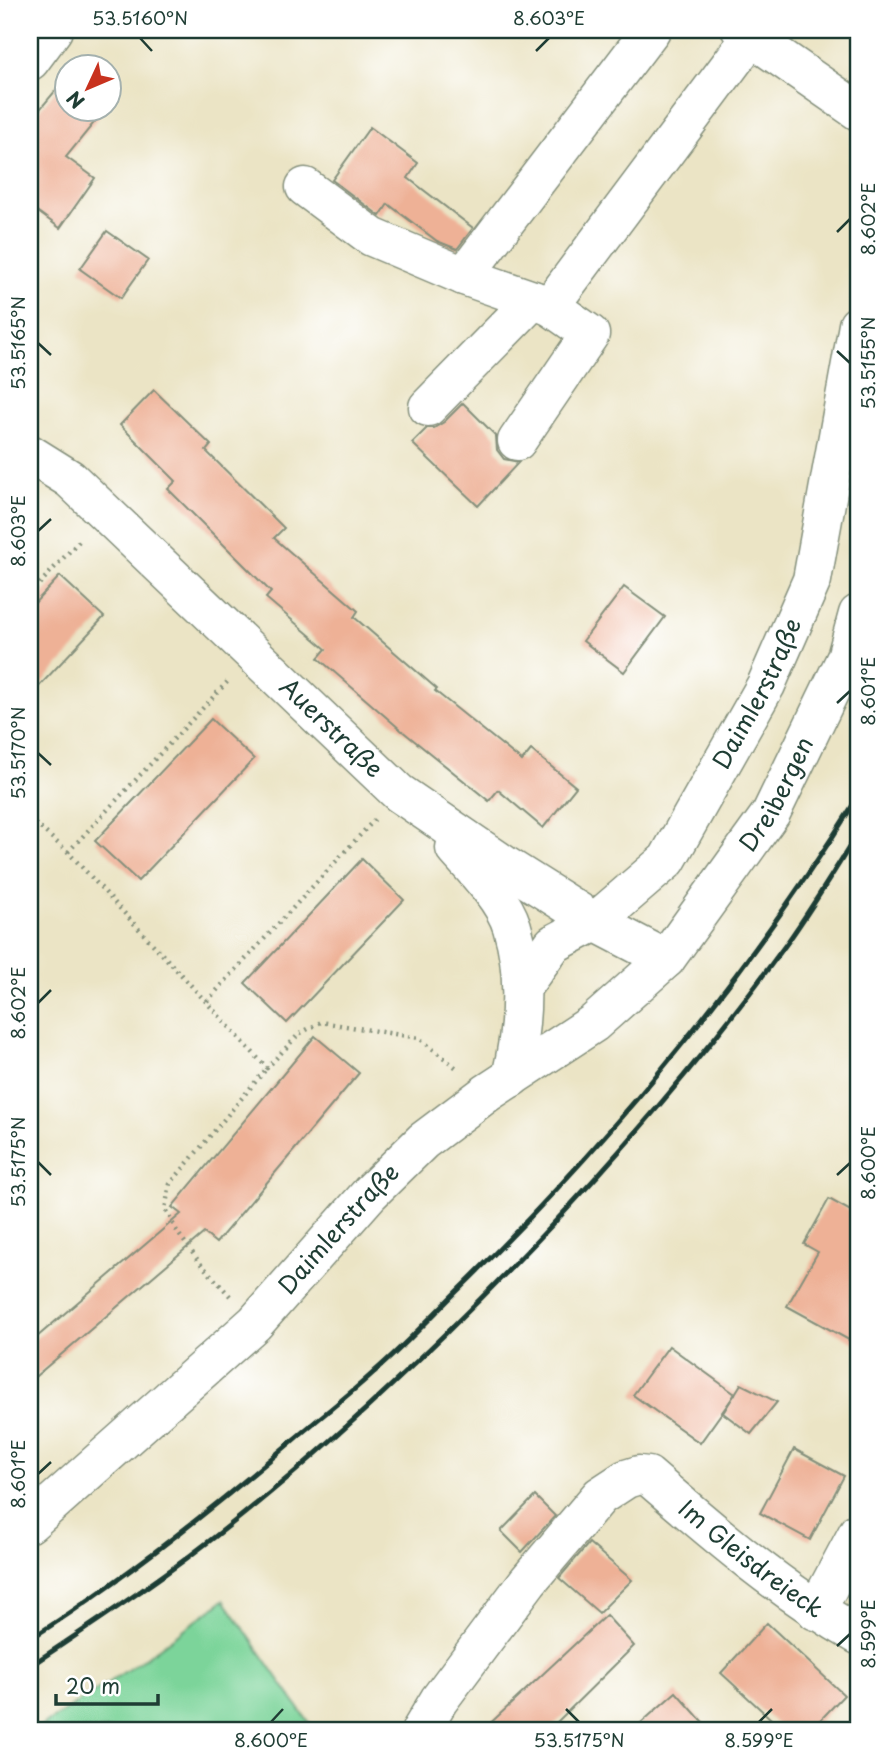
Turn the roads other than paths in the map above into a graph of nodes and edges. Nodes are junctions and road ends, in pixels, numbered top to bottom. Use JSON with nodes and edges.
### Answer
{"nodes":[{"id":1,"x":53,"y":30,"type":"edge"},
{"id":2,"x":651,"y":30,"type":"edge"},
{"id":3,"x":746,"y":33,"type":"edge"},
{"id":4,"x":30,"y":61,"type":"edge"},
{"id":5,"x":858,"y":111,"type":"edge"},
{"id":6,"x":304,"y":187,"type":"dead end"},
{"id":7,"x":464,"y":276,"type":"junction"},
{"id":8,"x":542,"y":303,"type":"junction"},
{"id":9,"x":858,"y":325,"type":"edge"},
{"id":10,"x":428,"y":407,"type":"dead end"},
{"id":11,"x":517,"y":441,"type":"dead end"},
{"id":12,"x":30,"y":453,"type":"edge"},
{"id":13,"x":858,"y":614,"type":"edge"},
{"id":14,"x":399,"y":793,"type":"junction"},
{"id":15,"x":596,"y":922,"type":"junction"},
{"id":16,"x":666,"y":959,"type":"junction"},
{"id":17,"x":522,"y":986,"type":"junction"},
{"id":18,"x":499,"y":1086,"type":"junction"},
{"id":19,"x":30,"y":1523,"type":"edge"},
{"id":20,"x":858,"y":1532,"type":"edge"},
{"id":21,"x":816,"y":1611,"type":"junction"},
{"id":22,"x":858,"y":1635,"type":"edge"},
{"id":23,"x":421,"y":1730,"type":"edge"}],
"edges":[{"from":1,"to":4,"type":"street"},
{"from":2,"to":7,"type":"street"},
{"from":3,"to":5,"type":"street"},
{"from":3,"to":8,"type":"street"},
{"from":6,"to":7,"type":"street"},
{"from":7,"to":8,"type":"street"},
{"from":8,"to":10,"type":"street"},
{"from":8,"to":11,"type":"street"},
{"from":9,"to":15,"type":"street","name":"Daimlerstraße"},
{"from":12,"to":14,"type":"street","name":"Auerstraße"},
{"from":13,"to":16,"type":"street","name":"Dreibergen"},
{"from":14,"to":15,"type":"street","name":"Auerstraße"},
{"from":14,"to":17,"type":"street"},
{"from":15,"to":16,"type":"street","name":"Auerstraße"},
{"from":15,"to":17,"type":"street","name":"Daimlerstraße"},
{"from":16,"to":18,"type":"street","name":"Daimlerstraße"},
{"from":17,"to":18,"type":"street"},
{"from":18,"to":19,"type":"street","name":"Daimlerstraße"},
{"from":20,"to":21,"type":"street"},
{"from":21,"to":22,"type":"street","name":"Im Gleisdreieck"},
{"from":21,"to":23,"type":"street","name":"Im Gleisdreieck"}]}
